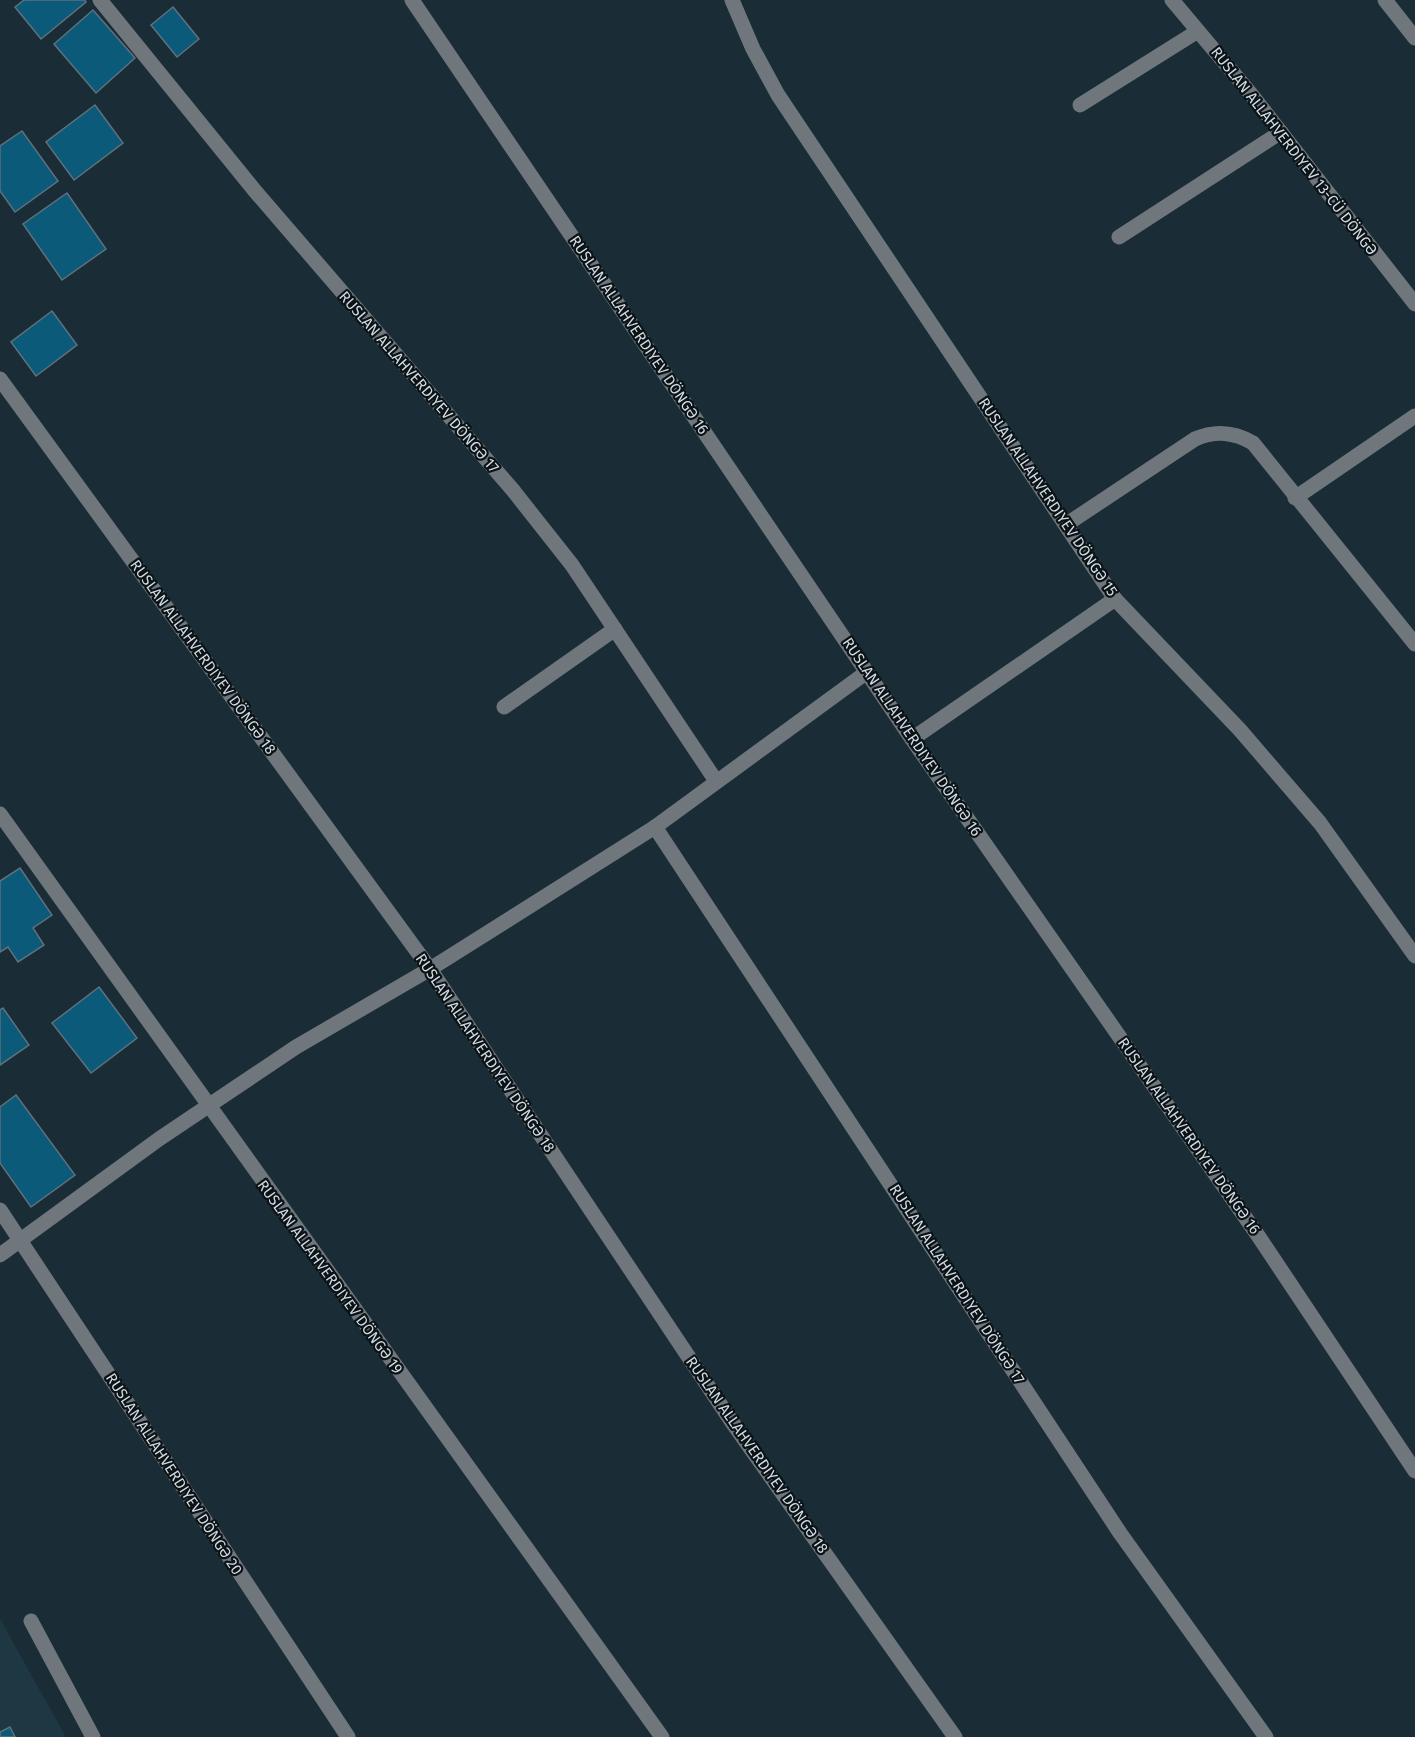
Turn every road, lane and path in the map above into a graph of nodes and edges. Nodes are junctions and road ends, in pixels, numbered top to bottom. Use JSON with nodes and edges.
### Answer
{"nodes":[{"id":1,"x":100,"y":0,"type":"edge"},
{"id":2,"x":412,"y":0,"type":"edge"},
{"id":3,"x":732,"y":0,"type":"edge"},
{"id":4,"x":1172,"y":0,"type":"edge"},
{"id":5,"x":1385,"y":0,"type":"edge"},
{"id":6,"x":1198,"y":31,"type":"junction"},
{"id":7,"x":1415,"y":38,"type":"edge"},
{"id":8,"x":1080,"y":105,"type":"dead end"},
{"id":9,"x":1281,"y":132,"type":"junction"},
{"id":10,"x":1119,"y":237,"type":"dead end"},
{"id":11,"x":1415,"y":304,"type":"edge"},
{"id":12,"x":0,"y":379,"type":"edge"},
{"id":13,"x":1415,"y":416,"type":"edge"},
{"id":14,"x":1295,"y":498,"type":"junction"},
{"id":15,"x":1067,"y":524,"type":"junction"},
{"id":16,"x":1115,"y":599,"type":"junction"},
{"id":17,"x":615,"y":629,"type":"junction"},
{"id":18,"x":1415,"y":644,"type":"edge"},
{"id":19,"x":867,"y":672,"type":"junction"},
{"id":20,"x":504,"y":707,"type":"dead end"},
{"id":21,"x":912,"y":738,"type":"junction"},
{"id":22,"x":716,"y":781,"type":"junction"},
{"id":23,"x":0,"y":814,"type":"edge"},
{"id":24,"x":655,"y":827,"type":"junction"},
{"id":25,"x":1415,"y":956,"type":"edge"},
{"id":26,"x":430,"y":969,"type":"junction"},
{"id":27,"x":207,"y":1106,"type":"junction"},
{"id":28,"x":0,"y":1210,"type":"edge"},
{"id":29,"x":22,"y":1240,"type":"junction"},
{"id":30,"x":0,"y":1256,"type":"edge"},
{"id":31,"x":1415,"y":1471,"type":"edge"},
{"id":32,"x":31,"y":1621,"type":"dead end"},
{"id":33,"x":93,"y":1737,"type":"edge"},
{"id":34,"x":348,"y":1737,"type":"edge"},
{"id":35,"x":662,"y":1737,"type":"edge"},
{"id":36,"x":955,"y":1737,"type":"edge"},
{"id":37,"x":1266,"y":1737,"type":"edge"}],
"edges":[{"from":1,"to":17,"type":"street","name":"RUSLAN ALLAHVERDIYEV DÖNGƏ 17"},
{"from":2,"to":19,"type":"street","name":"RUSLAN ALLAHVERDIYEV DÖNGƏ 16"},
{"from":3,"to":15,"type":"street","name":"RUSLAN ALLAHVERDIYEV DÖNGƏ 15"},
{"from":4,"to":6,"type":"street","name":"RUSLAN ALLAHVERDIYEV 13-CÜ DÖNGƏ"},
{"from":5,"to":7,"type":"street"},
{"from":6,"to":8,"type":"street"},
{"from":6,"to":9,"type":"street","name":"RUSLAN ALLAHVERDIYEV 13-CÜ DÖNGƏ"},
{"from":9,"to":10,"type":"street"},
{"from":9,"to":11,"type":"street","name":"RUSLAN ALLAHVERDIYEV 13-CÜ DÖNGƏ"},
{"from":12,"to":26,"type":"street","name":"RUSLAN ALLAHVERDIYEV DÖNGƏ 18"},
{"from":13,"to":14,"type":"street"},
{"from":14,"to":15,"type":"street"},
{"from":14,"to":18,"type":"street"},
{"from":15,"to":16,"type":"street","name":"RUSLAN ALLAHVERDIYEV DÖNGƏ 15"},
{"from":16,"to":21,"type":"street"},
{"from":16,"to":25,"type":"street","name":"RUSLAN ALLAHVERDIYEV DÖNGƏ 15"},
{"from":17,"to":20,"type":"street"},
{"from":17,"to":22,"type":"street","name":"RUSLAN ALLAHVERDIYEV DÖNGƏ 17"},
{"from":19,"to":21,"type":"street","name":"RUSLAN ALLAHVERDIYEV DÖNGƏ 16"},
{"from":19,"to":22,"type":"street"},
{"from":21,"to":31,"type":"street","name":"RUSLAN ALLAHVERDIYEV DÖNGƏ 16"},
{"from":22,"to":24,"type":"street"},
{"from":23,"to":27,"type":"street","name":"RUSLAN ALLAHVERDIYEV DÖNGƏ 19"},
{"from":24,"to":26,"type":"street"},
{"from":24,"to":37,"type":"street","name":"RUSLAN ALLAHVERDIYEV DÖNGƏ 17"},
{"from":26,"to":27,"type":"street"},
{"from":26,"to":36,"type":"street","name":"RUSLAN ALLAHVERDIYEV DÖNGƏ 18"},
{"from":27,"to":29,"type":"street"},
{"from":27,"to":35,"type":"street","name":"RUSLAN ALLAHVERDIYEV DÖNGƏ 19"},
{"from":28,"to":29,"type":"street","name":"RUSLAN ALLAHVERDIYEV DÖNGƏ 20"},
{"from":29,"to":30,"type":"street"},
{"from":29,"to":34,"type":"street","name":"RUSLAN ALLAHVERDIYEV DÖNGƏ 20"},
{"from":32,"to":33,"type":"street"}]}
